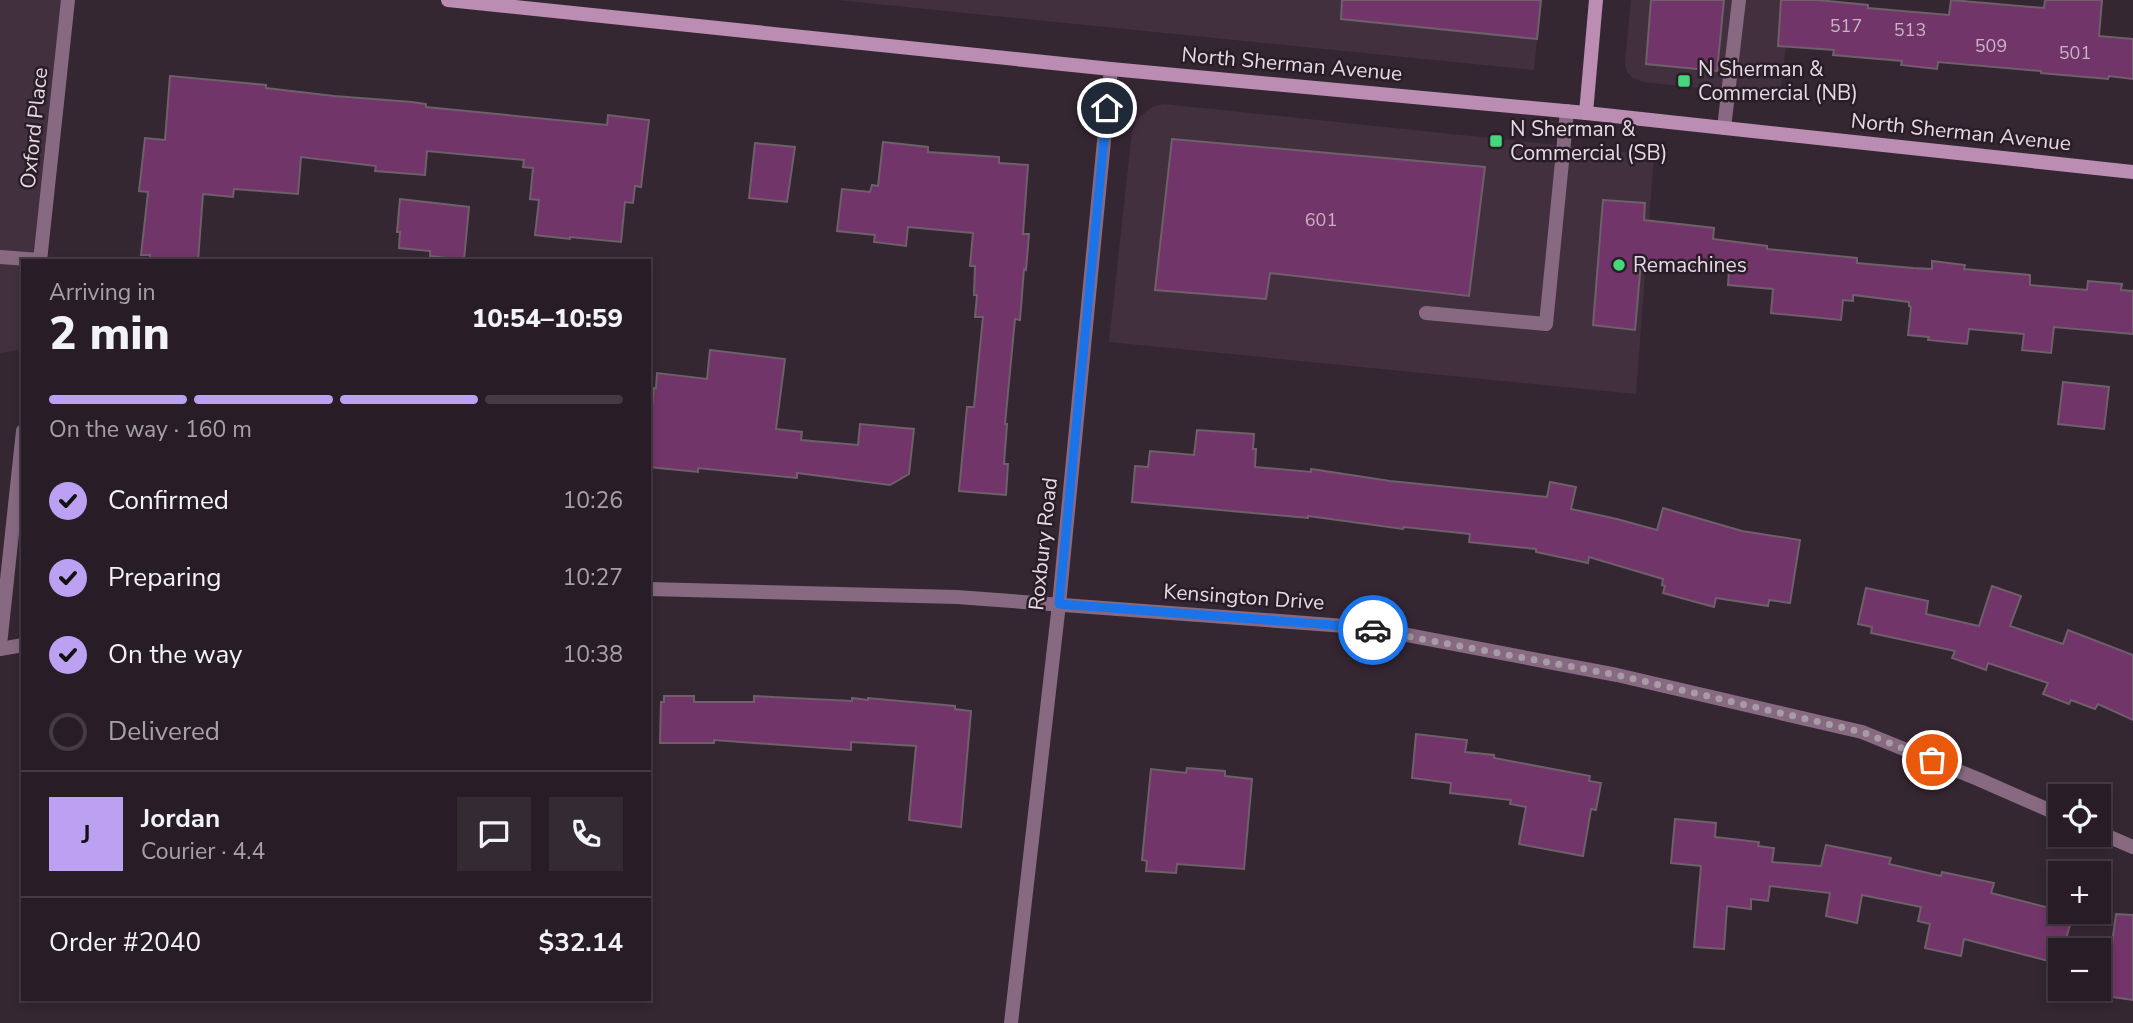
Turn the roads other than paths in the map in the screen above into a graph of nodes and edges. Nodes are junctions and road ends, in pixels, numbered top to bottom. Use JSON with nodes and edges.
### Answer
{"nodes":[{"id":1,"x":68,"y":0,"type":"edge"},
{"id":2,"x":447,"y":0,"type":"edge"},
{"id":3,"x":1596,"y":0,"type":"edge"},
{"id":4,"x":1739,"y":0,"type":"edge"},
{"id":5,"x":1111,"y":69,"type":"junction"},
{"id":6,"x":1567,"y":111,"type":"junction"},
{"id":7,"x":1586,"y":113,"type":"junction"},
{"id":8,"x":1724,"y":128,"type":"junction"},
{"id":9,"x":2133,"y":172,"type":"edge"},
{"id":10,"x":0,"y":257,"type":"edge"},
{"id":11,"x":27,"y":259,"type":"edge"},
{"id":12,"x":40,"y":259,"type":"edge"},
{"id":13,"x":1426,"y":313,"type":"dead end"},
{"id":14,"x":21,"y":450,"type":"edge"},
{"id":15,"x":651,"y":589,"type":"edge"},
{"id":16,"x":1059,"y":604,"type":"junction"},
{"id":17,"x":21,"y":645,"type":"edge"},
{"id":18,"x":0,"y":647,"type":"edge"},
{"id":19,"x":2048,"y":810,"type":"edge"},
{"id":20,"x":2111,"y":838,"type":"edge"},
{"id":21,"x":2133,"y":847,"type":"edge"},
{"id":22,"x":1011,"y":1023,"type":"edge"}],
"edges":[{"from":1,"to":12,"type":"street","name":"Oxford Place"},
{"from":2,"to":5,"type":"street","name":"North Sherman Avenue"},
{"from":3,"to":7,"type":"street"},
{"from":4,"to":8,"type":"street"},
{"from":5,"to":6,"type":"street","name":"North Sherman Avenue"},
{"from":5,"to":16,"type":"street","name":"Roxbury Road"},
{"from":6,"to":7,"type":"street","name":"North Sherman Avenue"},
{"from":6,"to":13,"type":"street"},
{"from":7,"to":8,"type":"street","name":"North Sherman Avenue"},
{"from":8,"to":9,"type":"street","name":"North Sherman Avenue"},
{"from":10,"to":11,"type":"street"},
{"from":14,"to":18,"type":"street"},
{"from":15,"to":16,"type":"street","name":"Kensington Drive"},
{"from":16,"to":19,"type":"street","name":"Kensington Drive"},
{"from":16,"to":22,"type":"street","name":"Roxbury Road"},
{"from":17,"to":18,"type":"street"},
{"from":20,"to":21,"type":"street"}]}
